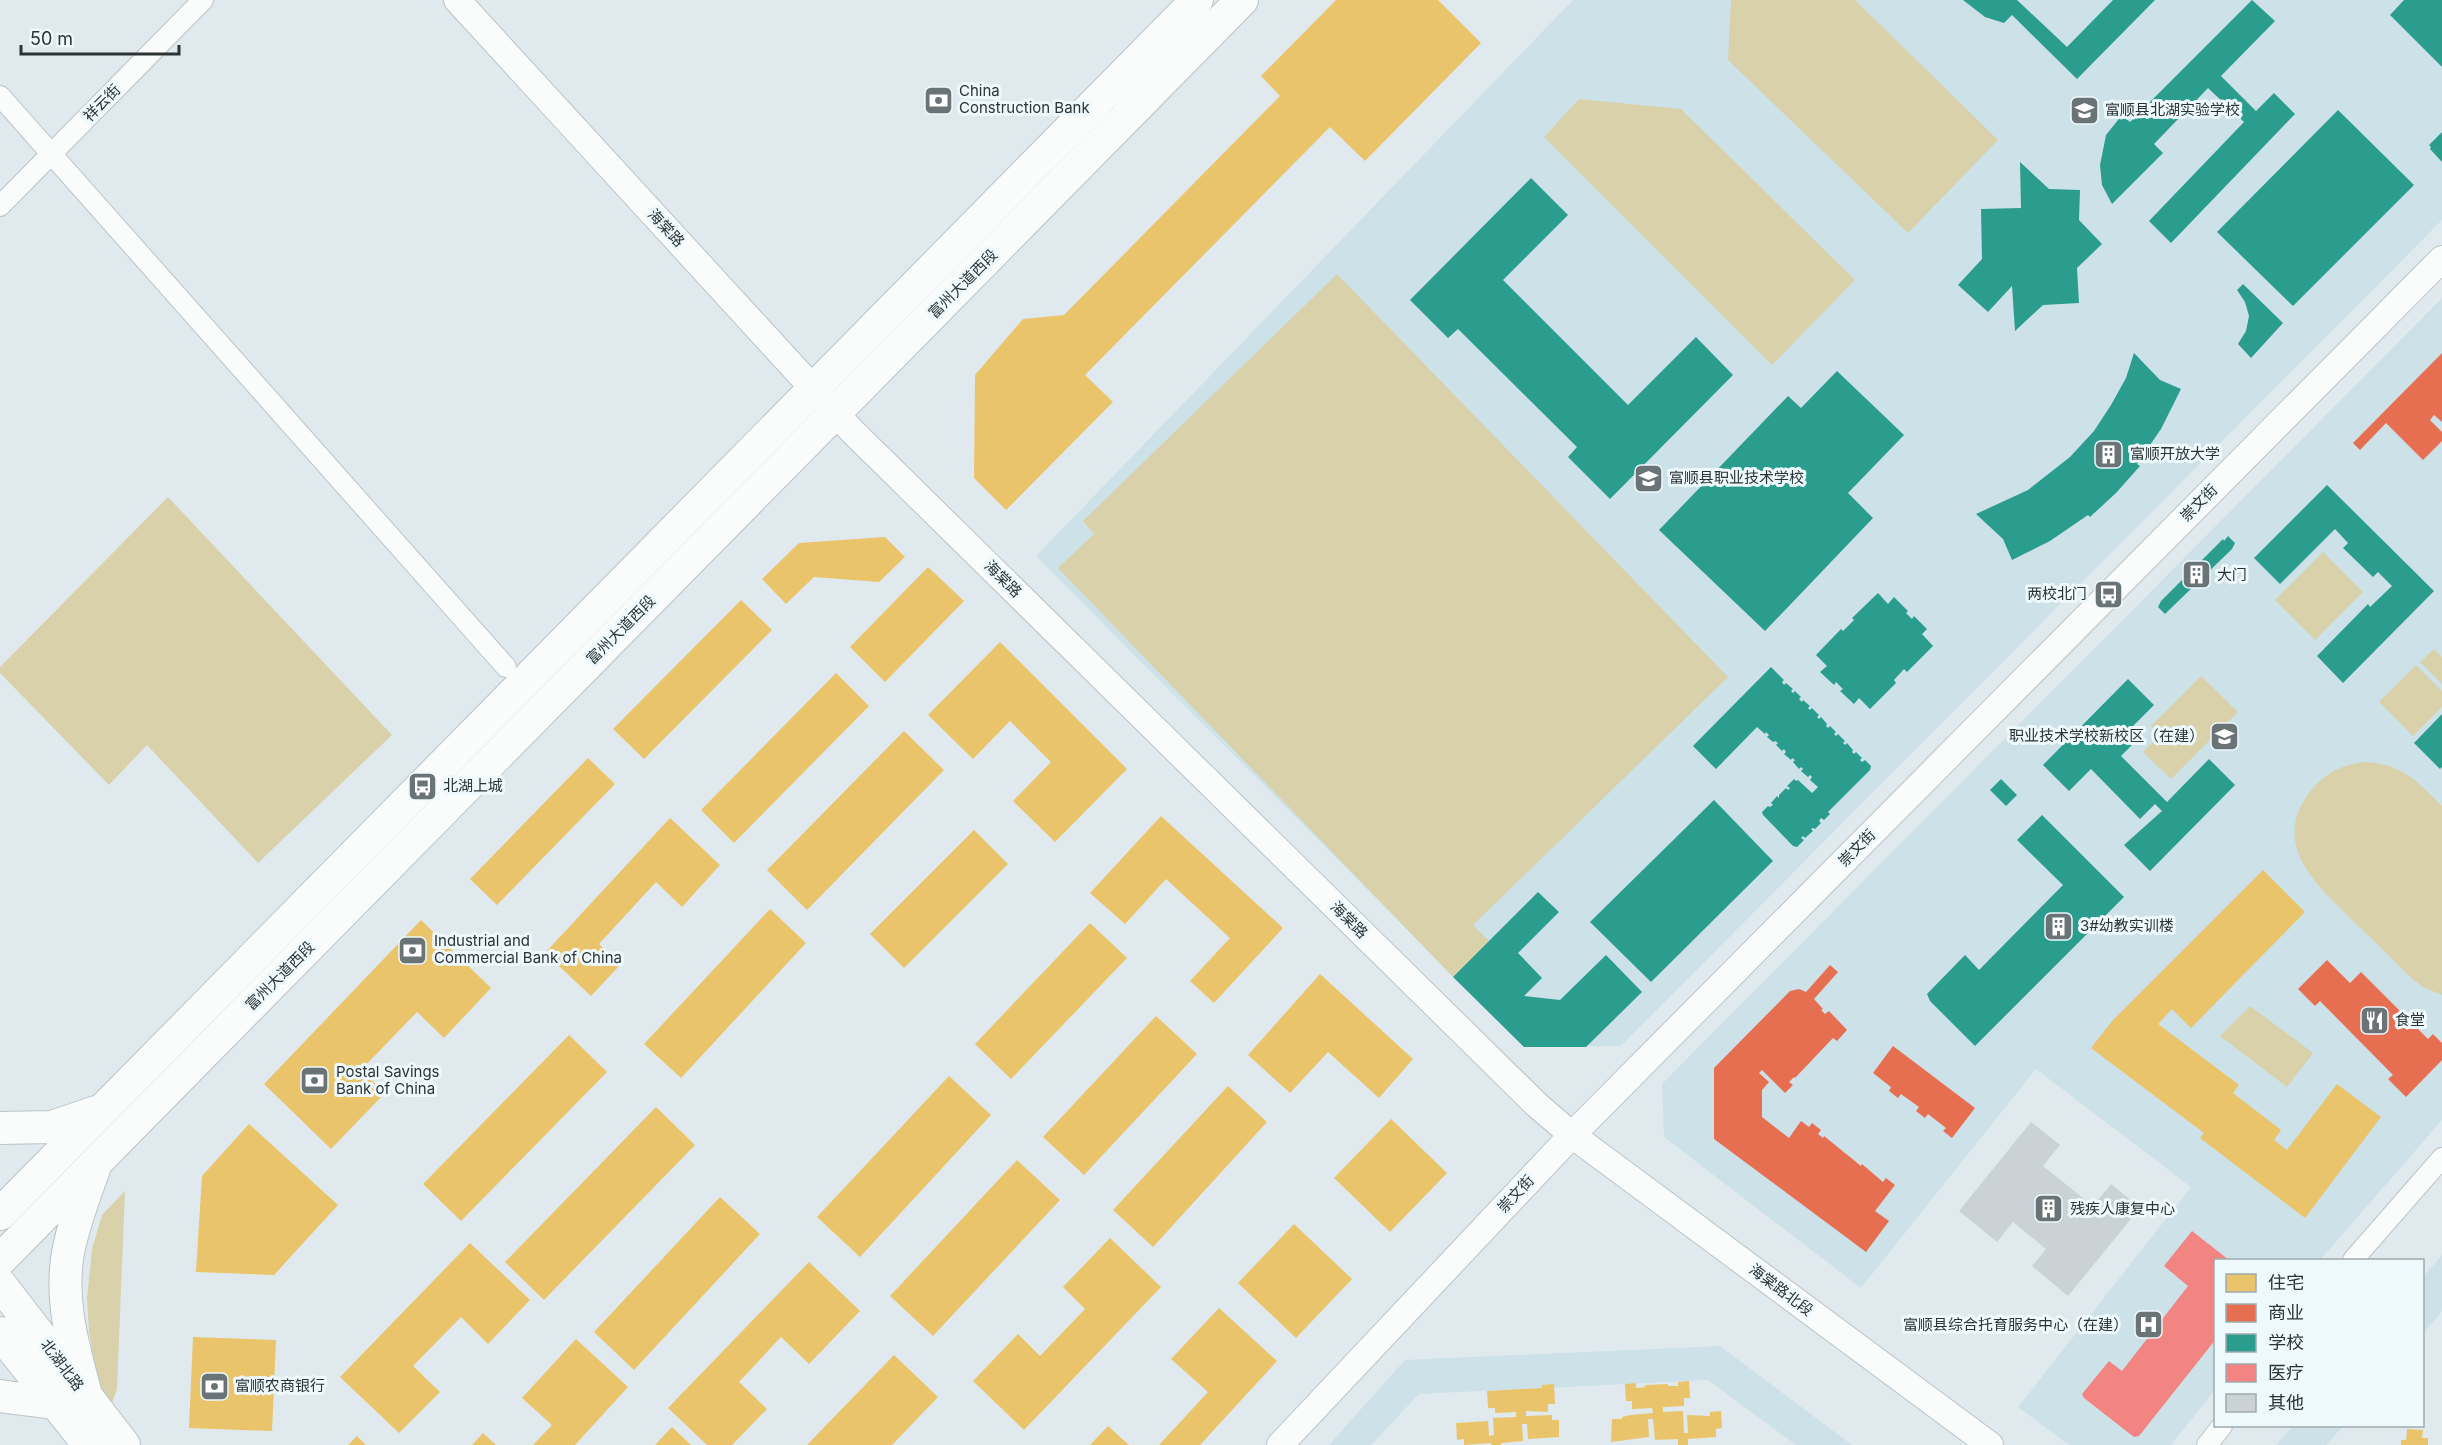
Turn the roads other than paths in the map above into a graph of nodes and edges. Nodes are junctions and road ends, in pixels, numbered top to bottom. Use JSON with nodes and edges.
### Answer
{"nodes":[{"id":1,"x":203,"y":0,"type":"edge"},
{"id":2,"x":457,"y":0,"type":"edge"},
{"id":3,"x":1197,"y":0,"type":"edge"},
{"id":4,"x":1242,"y":0,"type":"edge"},
{"id":5,"x":0,"y":96,"type":"edge"},
{"id":6,"x":51,"y":154,"type":"junction"},
{"id":7,"x":0,"y":207,"type":"edge"},
{"id":8,"x":2442,"y":259,"type":"edge"},
{"id":9,"x":814,"y":389,"type":"junction"},
{"id":10,"x":836,"y":413,"type":"junction"},
{"id":11,"x":506,"y":667,"type":"dead end"},
{"id":12,"x":102,"y":1110,"type":"junction"},
{"id":13,"x":0,"y":1128,"type":"edge"},
{"id":14,"x":1572,"y":1135,"type":"junction"},
{"id":15,"x":2442,"y":1158,"type":"edge"},
{"id":16,"x":96,"y":1162,"type":"junction"},
{"id":17,"x":0,"y":1214,"type":"edge"},
{"id":18,"x":2354,"y":1259,"type":"edge"},
{"id":19,"x":0,"y":1260,"type":"edge"},
{"id":20,"x":0,"y":1284,"type":"edge"},
{"id":21,"x":0,"y":1333,"type":"edge"},
{"id":22,"x":0,"y":1396,"type":"edge"},
{"id":23,"x":87,"y":1399,"type":"junction"},
{"id":24,"x":54,"y":1403,"type":"junction"},
{"id":25,"x":2220,"y":1427,"type":"edge"},
{"id":26,"x":89,"y":1445,"type":"edge"},
{"id":27,"x":124,"y":1445,"type":"edge"},
{"id":28,"x":1280,"y":1445,"type":"edge"},
{"id":29,"x":1990,"y":1445,"type":"edge"},
{"id":30,"x":2207,"y":1445,"type":"edge"}],
"edges":[{"from":1,"to":6,"type":"street","name":"祥云街"},
{"from":2,"to":9,"type":"street","name":"海棠路"},
{"from":3,"to":9,"type":"main road"},
{"from":4,"to":10,"type":"main road","name":"富州大道西段"},
{"from":5,"to":6,"type":"street"},
{"from":6,"to":7,"type":"street","name":"祥云街"},
{"from":6,"to":11,"type":"street"},
{"from":8,"to":14,"type":"street","name":"崇文街"},
{"from":9,"to":10,"type":"street","name":"海棠路"},
{"from":9,"to":12,"type":"main road"},
{"from":10,"to":14,"type":"street","name":"海棠路"},
{"from":10,"to":16,"type":"main road","name":"富州大道西段"},
{"from":12,"to":13,"type":"main road"},
{"from":12,"to":17,"type":"main road"},
{"from":14,"to":28,"type":"street","name":"崇文街"},
{"from":14,"to":29,"type":"street","name":"海棠路北段"},
{"from":15,"to":18,"type":"street"},
{"from":16,"to":19,"type":"main road","name":"富州大道西段"},
{"from":16,"to":23,"type":"main road"},
{"from":20,"to":23,"type":"main road","name":"北湖北路"},
{"from":21,"to":24,"type":"main road","name":"北湖北路"},
{"from":22,"to":24,"type":"main road"},
{"from":23,"to":27,"type":"main road","name":"北湖北路"},
{"from":24,"to":26,"type":"main road","name":"北湖北路"},
{"from":25,"to":30,"type":"street"}]}
